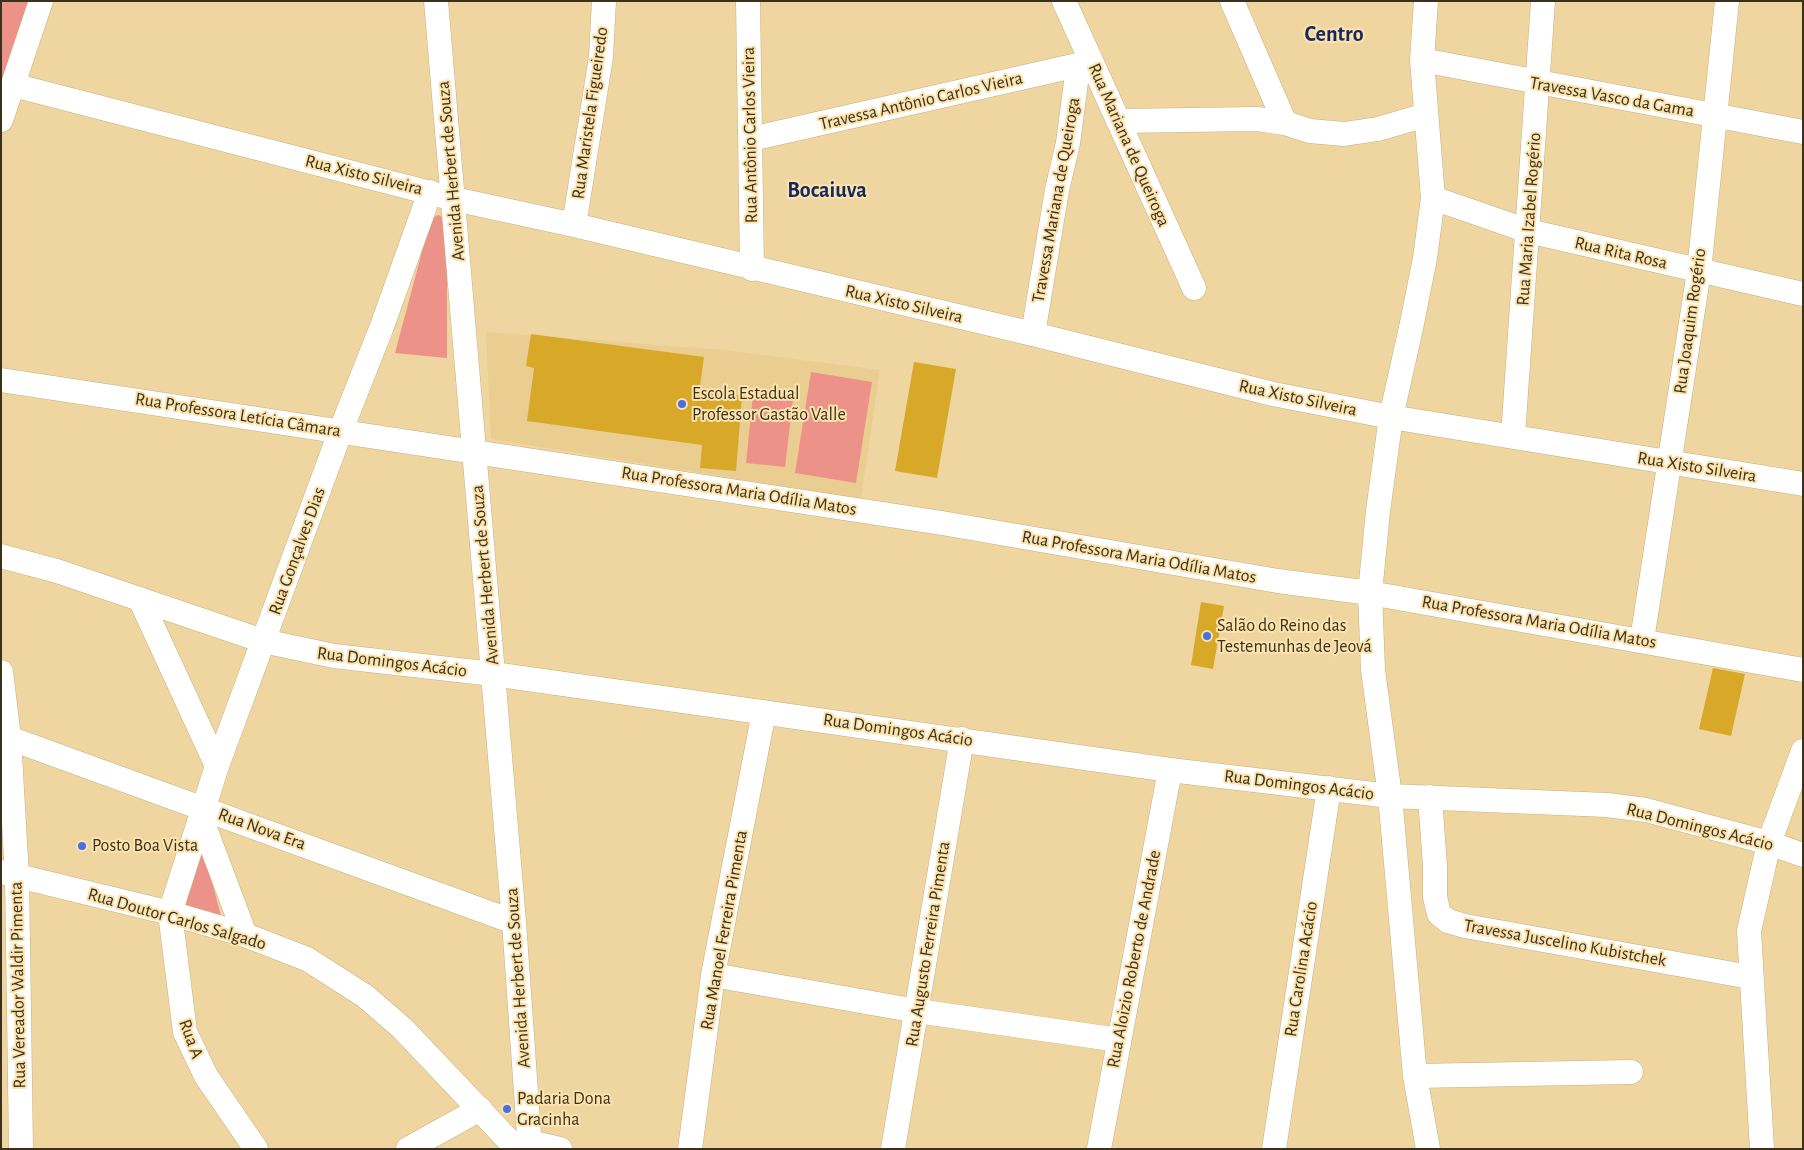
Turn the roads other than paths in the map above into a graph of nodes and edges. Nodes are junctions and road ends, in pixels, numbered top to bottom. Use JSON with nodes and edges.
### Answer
{"nodes":[{"id":1,"x":41,"y":1,"type":"edge"},
{"id":2,"x":436,"y":1,"type":"edge"},
{"id":3,"x":604,"y":1,"type":"edge"},
{"id":4,"x":748,"y":1,"type":"edge"},
{"id":5,"x":1064,"y":1,"type":"edge"},
{"id":6,"x":1232,"y":1,"type":"edge"},
{"id":7,"x":1426,"y":1,"type":"edge"},
{"id":8,"x":1543,"y":1,"type":"edge"},
{"id":9,"x":1727,"y":1,"type":"edge"},
{"id":10,"x":1422,"y":60,"type":"junction"},
{"id":11,"x":1084,"y":64,"type":"junction"},
{"id":12,"x":1538,"y":84,"type":"junction"},
{"id":13,"x":13,"y":85,"type":"junction"},
{"id":14,"x":1426,"y":115,"type":"junction"},
{"id":15,"x":1715,"y":116,"type":"junction"},
{"id":16,"x":1,"y":120,"type":"edge"},
{"id":17,"x":1118,"y":121,"type":"junction"},
{"id":18,"x":1285,"y":123,"type":"junction"},
{"id":19,"x":1803,"y":132,"type":"edge"},
{"id":20,"x":751,"y":139,"type":"junction"},
{"id":21,"x":430,"y":192,"type":"junction"},
{"id":22,"x":1433,"y":198,"type":"junction"},
{"id":23,"x":454,"y":199,"type":"junction"},
{"id":24,"x":574,"y":225,"type":"junction"},
{"id":25,"x":1528,"y":231,"type":"junction"},
{"id":26,"x":752,"y":269,"type":"junction"},
{"id":27,"x":1699,"y":271,"type":"junction"},
{"id":28,"x":1194,"y":288,"type":"dead end"},
{"id":29,"x":1803,"y":294,"type":"edge"},
{"id":30,"x":1033,"y":334,"type":"junction"},
{"id":31,"x":1,"y":380,"type":"edge"},
{"id":32,"x":1391,"y":417,"type":"junction"},
{"id":33,"x":341,"y":430,"type":"junction"},
{"id":34,"x":1513,"y":436,"type":"junction"},
{"id":35,"x":474,"y":450,"type":"junction"},
{"id":36,"x":1669,"y":463,"type":"junction"},
{"id":37,"x":1803,"y":484,"type":"edge"},
{"id":38,"x":1,"y":556,"type":"edge"},
{"id":39,"x":1370,"y":593,"type":"junction"},
{"id":40,"x":140,"y":599,"type":"junction"},
{"id":41,"x":1642,"y":640,"type":"junction"},
{"id":42,"x":263,"y":642,"type":"junction"},
{"id":43,"x":1803,"y":670,"type":"edge"},
{"id":44,"x":1,"y":672,"type":"edge"},
{"id":45,"x":493,"y":674,"type":"junction"},
{"id":46,"x":764,"y":712,"type":"junction"},
{"id":47,"x":9,"y":738,"type":"junction"},
{"id":48,"x":962,"y":739,"type":"junction"},
{"id":49,"x":1803,"y":751,"type":"edge"},
{"id":50,"x":217,"y":766,"type":"junction"},
{"id":51,"x":1170,"y":770,"type":"junction"},
{"id":52,"x":1328,"y":788,"type":"junction"},
{"id":53,"x":1390,"y":796,"type":"junction"},
{"id":54,"x":1430,"y":797,"type":"junction"},
{"id":55,"x":203,"y":813,"type":"junction"},
{"id":56,"x":1769,"y":843,"type":"junction"},
{"id":57,"x":1803,"y":855,"type":"edge"},
{"id":58,"x":9,"y":874,"type":"edge"},
{"id":59,"x":170,"y":913,"type":"junction"},
{"id":60,"x":514,"y":922,"type":"junction"},
{"id":61,"x":245,"y":935,"type":"junction"},
{"id":62,"x":713,"y":975,"type":"junction"},
{"id":63,"x":1750,"y":977,"type":"junction"},
{"id":64,"x":917,"y":1011,"type":"junction"},
{"id":65,"x":1119,"y":1040,"type":"junction"},
{"id":66,"x":1631,"y":1072,"type":"dead end"},
{"id":67,"x":1415,"y":1076,"type":"junction"},
{"id":68,"x":480,"y":1109,"type":"junction"},
{"id":69,"x":525,"y":1146,"type":"edge"},
{"id":70,"x":21,"y":1149,"type":"edge"},
{"id":71,"x":256,"y":1149,"type":"edge"},
{"id":72,"x":408,"y":1149,"type":"edge"},
{"id":73,"x":560,"y":1149,"type":"edge"},
{"id":74,"x":690,"y":1149,"type":"edge"},
{"id":75,"x":893,"y":1149,"type":"edge"},
{"id":76,"x":1099,"y":1149,"type":"edge"},
{"id":77,"x":1274,"y":1149,"type":"edge"},
{"id":78,"x":1428,"y":1149,"type":"edge"},
{"id":79,"x":1762,"y":1149,"type":"edge"}],
"edges":[{"from":1,"to":13,"type":"street"},
{"from":2,"to":23,"type":"street","name":"Avenida Herbert de Souza"},
{"from":3,"to":24,"type":"street","name":"Rua Maristela Figueiredo"},
{"from":4,"to":20,"type":"street","name":"Rua Antônio Carlos Vieira"},
{"from":5,"to":11,"type":"street","name":"Rua Mariana de Queiroga"},
{"from":6,"to":18,"type":"street"},
{"from":7,"to":10,"type":"street"},
{"from":8,"to":12,"type":"street","name":"Rua Maria Izabel Rogério"},
{"from":9,"to":15,"type":"street","name":"Rua Joaquim Rogério"},
{"from":10,"to":12,"type":"street","name":"Travessa Vasco da Gama"},
{"from":10,"to":14,"type":"street"},
{"from":11,"to":17,"type":"street","name":"Rua Mariana de Queiroga"},
{"from":11,"to":20,"type":"street","name":"Travessa Antônio Carlos Vieira"},
{"from":11,"to":30,"type":"street","name":"Travessa Mariana de Queiroga"},
{"from":12,"to":15,"type":"street","name":"Travessa Vasco da Gama"},
{"from":12,"to":25,"type":"street","name":"Rua Maria Izabel Rogério"},
{"from":13,"to":16,"type":"street"},
{"from":13,"to":21,"type":"street","name":"Rua Xisto Silveira"},
{"from":14,"to":18,"type":"street"},
{"from":14,"to":22,"type":"street"},
{"from":15,"to":19,"type":"street","name":"Travessa Vasco da Gama"},
{"from":15,"to":27,"type":"street","name":"Rua Joaquim Rogério"},
{"from":17,"to":18,"type":"street"},
{"from":17,"to":28,"type":"street","name":"Rua Mariana de Queiroga"},
{"from":20,"to":26,"type":"street","name":"Rua Antônio Carlos Vieira"},
{"from":21,"to":23,"type":"street","name":"Rua Xisto Silveira"},
{"from":21,"to":33,"type":"street","name":"Rua Gonçalves Dias"},
{"from":22,"to":25,"type":"street","name":"Rua Rita Rosa"},
{"from":22,"to":32,"type":"street"},
{"from":23,"to":24,"type":"street","name":"Rua Xisto Silveira"},
{"from":23,"to":35,"type":"street","name":"Avenida Herbert de Souza"},
{"from":24,"to":26,"type":"street","name":"Rua Xisto Silveira"},
{"from":25,"to":27,"type":"street","name":"Rua Rita Rosa"},
{"from":25,"to":34,"type":"street","name":"Rua Maria Izabel Rogério"},
{"from":26,"to":30,"type":"street","name":"Rua Xisto Silveira"},
{"from":27,"to":29,"type":"street","name":"Rua Rita Rosa"},
{"from":27,"to":36,"type":"street","name":"Rua Joaquim Rogério"},
{"from":30,"to":32,"type":"street","name":"Rua Xisto Silveira"},
{"from":31,"to":33,"type":"street","name":"Rua Professora Letícia Câmara"},
{"from":32,"to":34,"type":"street","name":"Rua Xisto Silveira"},
{"from":32,"to":39,"type":"street"},
{"from":33,"to":35,"type":"street","name":"Rua Professora Letícia Câmara"},
{"from":33,"to":42,"type":"street","name":"Rua Gonçalves Dias"},
{"from":34,"to":36,"type":"street","name":"Rua Xisto Silveira"},
{"from":35,"to":39,"type":"street","name":"Rua Professora Maria Odília Matos"},
{"from":35,"to":45,"type":"street","name":"Avenida Herbert de Souza"},
{"from":36,"to":37,"type":"street","name":"Rua Xisto Silveira"},
{"from":36,"to":41,"type":"street","name":"Rua Joaquim Rogério"},
{"from":38,"to":40,"type":"street","name":"Rua Domingos Acácio"},
{"from":39,"to":41,"type":"street","name":"Rua Professora Maria Odília Matos"},
{"from":39,"to":53,"type":"street"},
{"from":40,"to":42,"type":"street","name":"Rua Domingos Acácio"},
{"from":40,"to":50,"type":"street"},
{"from":41,"to":43,"type":"street","name":"Rua Professora Maria Odília Matos"},
{"from":42,"to":45,"type":"street","name":"Rua Domingos Acácio"},
{"from":42,"to":50,"type":"street","name":"Rua Gonçalves Dias"},
{"from":44,"to":47,"type":"street","name":"Rua Vereador Waldir Pimenta"},
{"from":45,"to":46,"type":"street","name":"Rua Domingos Acácio"},
{"from":45,"to":60,"type":"street","name":"Avenida Herbert de Souza"},
{"from":46,"to":48,"type":"street","name":"Rua Domingos Acácio"},
{"from":46,"to":62,"type":"street","name":"Rua Manoel Ferreira Pimenta"},
{"from":47,"to":55,"type":"street","name":"Rua Nova Era"},
{"from":47,"to":58,"type":"street","name":"Rua Vereador Waldir Pimenta"},
{"from":48,"to":51,"type":"street","name":"Rua Domingos Acácio"},
{"from":48,"to":64,"type":"street","name":"Rua Augusto Ferreira Pimenta"},
{"from":49,"to":56,"type":"street"},
{"from":50,"to":55,"type":"street","name":"Rua Gonçalves Dias"},
{"from":51,"to":52,"type":"street","name":"Rua Domingos Acácio"},
{"from":51,"to":65,"type":"street","name":"Rua Aloizio Roberto de Andrade"},
{"from":52,"to":53,"type":"street","name":"Rua Domingos Acácio"},
{"from":52,"to":77,"type":"street","name":"Rua Carolina Acácio"},
{"from":53,"to":54,"type":"street","name":"Rua Domingos Acácio"},
{"from":53,"to":67,"type":"street"},
{"from":54,"to":56,"type":"street","name":"Rua Domingos Acácio"},
{"from":54,"to":63,"type":"street","name":"Travessa Juscelino Kubistchek"},
{"from":55,"to":59,"type":"street","name":"Rua Gonçalves Dias"},
{"from":55,"to":60,"type":"street","name":"Rua Nova Era"},
{"from":55,"to":61,"type":"street"},
{"from":56,"to":57,"type":"street","name":"Rua Domingos Acácio"},
{"from":56,"to":63,"type":"street"},
{"from":58,"to":59,"type":"street","name":"Rua Doutor Carlos Salgado"},
{"from":58,"to":70,"type":"street","name":"Rua Vereador Waldir Pimenta"},
{"from":59,"to":61,"type":"street","name":"Rua Doutor Carlos Salgado"},
{"from":59,"to":71,"type":"street","name":"Rua A"},
{"from":60,"to":69,"type":"street","name":"Avenida Herbert de Souza"},
{"from":61,"to":68,"type":"street","name":"Rua Doutor Carlos Salgado"},
{"from":62,"to":64,"type":"street"},
{"from":62,"to":74,"type":"street","name":"Rua Manoel Ferreira Pimenta"},
{"from":63,"to":79,"type":"street"},
{"from":64,"to":65,"type":"street"},
{"from":64,"to":75,"type":"street","name":"Rua Augusto Ferreira Pimenta"},
{"from":65,"to":76,"type":"street","name":"Rua Aloizio Roberto de Andrade"},
{"from":66,"to":67,"type":"street"},
{"from":67,"to":78,"type":"street"},
{"from":68,"to":69,"type":"street","name":"Rua Doutor Carlos Salgado"},
{"from":68,"to":72,"type":"street"},
{"from":69,"to":73,"type":"street"}]}
